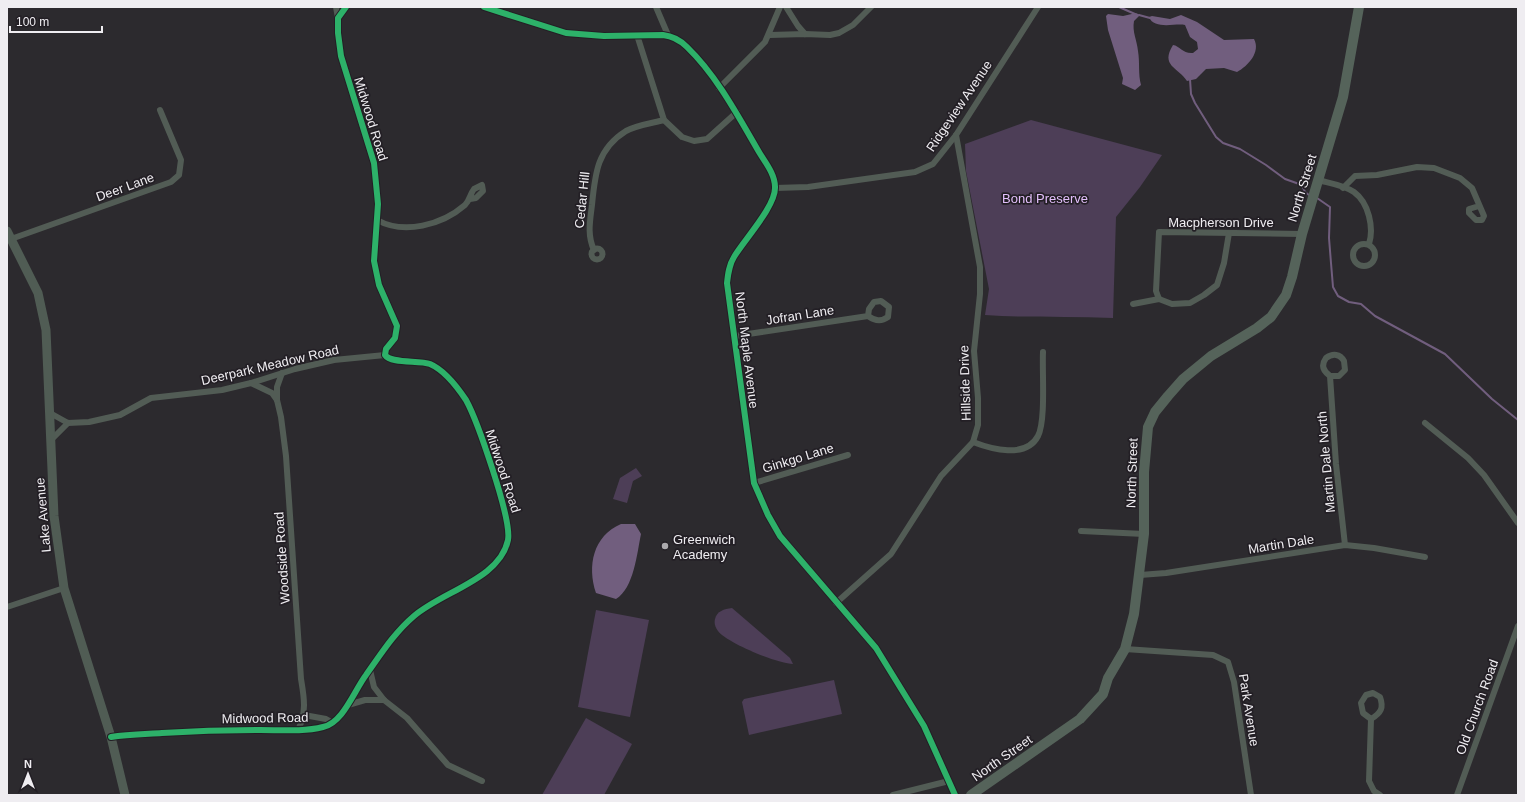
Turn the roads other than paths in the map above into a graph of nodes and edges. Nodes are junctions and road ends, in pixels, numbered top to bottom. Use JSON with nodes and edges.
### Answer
{"nodes":[{"id":1,"x":336,"y":7,"type":"edge"},
{"id":2,"x":346,"y":7,"type":"edge"},
{"id":3,"x":484,"y":7,"type":"edge"},
{"id":4,"x":656,"y":7,"type":"edge"},
{"id":5,"x":780,"y":7,"type":"edge"},
{"id":6,"x":786,"y":7,"type":"edge"},
{"id":7,"x":871,"y":7,"type":"edge"},
{"id":8,"x":1038,"y":7,"type":"edge"},
{"id":9,"x":1359,"y":7,"type":"edge"},
{"id":10,"x":338,"y":18,"type":"junction"},
{"id":11,"x":805,"y":34,"type":"junction"},
{"id":12,"x":637,"y":35,"type":"junction"},
{"id":13,"x":770,"y":35,"type":"junction"},
{"id":14,"x":668,"y":36,"type":"junction"},
{"id":15,"x":720,"y":88,"type":"junction"},
{"id":16,"x":160,"y":110,"type":"dead end"},
{"id":17,"x":737,"y":112,"type":"junction"},
{"id":18,"x":664,"y":120,"type":"junction"},
{"id":19,"x":956,"y":135,"type":"junction"},
{"id":20,"x":1318,"y":180,"type":"junction"},
{"id":21,"x":775,"y":188,"type":"junction"},
{"id":22,"x":1343,"y":188,"type":"junction"},
{"id":23,"x":470,"y":199,"type":"dead end"},
{"id":24,"x":1479,"y":206,"type":"dead end"},
{"id":25,"x":377,"y":220,"type":"junction"},
{"id":26,"x":1229,"y":233,"type":"junction"},
{"id":27,"x":1302,"y":234,"type":"junction"},
{"id":28,"x":9,"y":235,"type":"edge"},
{"id":29,"x":1369,"y":244,"type":"dead end"},
{"id":30,"x":594,"y":250,"type":"dead end"},
{"id":31,"x":1159,"y":299,"type":"junction"},
{"id":32,"x":1132,"y":304,"type":"dead end"},
{"id":33,"x":868,"y":316,"type":"dead end"},
{"id":34,"x":735,"y":336,"type":"junction"},
{"id":35,"x":1043,"y":352,"type":"dead end"},
{"id":36,"x":385,"y":355,"type":"junction"},
{"id":37,"x":282,"y":374,"type":"junction"},
{"id":38,"x":1330,"y":376,"type":"dead end"},
{"id":39,"x":251,"y":383,"type":"junction"},
{"id":40,"x":276,"y":400,"type":"junction"},
{"id":41,"x":50,"y":412,"type":"junction"},
{"id":42,"x":68,"y":423,"type":"junction"},
{"id":43,"x":1425,"y":423,"type":"dead end"},
{"id":44,"x":50,"y":441,"type":"junction"},
{"id":45,"x":973,"y":442,"type":"junction"},
{"id":46,"x":848,"y":455,"type":"dead end"},
{"id":47,"x":754,"y":483,"type":"junction"},
{"id":48,"x":1518,"y":523,"type":"edge"},
{"id":49,"x":1081,"y":531,"type":"dead end"},
{"id":50,"x":1144,"y":534,"type":"junction"},
{"id":51,"x":1345,"y":545,"type":"junction"},
{"id":52,"x":1426,"y":557,"type":"dead end"},
{"id":53,"x":1140,"y":575,"type":"junction"},
{"id":54,"x":64,"y":588,"type":"junction"},
{"id":55,"x":836,"y":603,"type":"junction"},
{"id":56,"x":7,"y":607,"type":"edge"},
{"id":57,"x":1518,"y":626,"type":"edge"},
{"id":58,"x":1125,"y":649,"type":"junction"},
{"id":59,"x":370,"y":670,"type":"junction"},
{"id":60,"x":384,"y":700,"type":"junction"},
{"id":61,"x":348,"y":705,"type":"junction"},
{"id":62,"x":304,"y":715,"type":"junction"},
{"id":63,"x":1371,"y":719,"type":"dead end"},
{"id":64,"x":333,"y":722,"type":"junction"},
{"id":65,"x":298,"y":730,"type":"junction"},
{"id":66,"x":111,"y":737,"type":"junction"},
{"id":67,"x":482,"y":781,"type":"dead end"},
{"id":68,"x":949,"y":781,"type":"junction"},
{"id":69,"x":978,"y":792,"type":"edge"},
{"id":70,"x":125,"y":795,"type":"edge"},
{"id":71,"x":893,"y":795,"type":"edge"},
{"id":72,"x":955,"y":795,"type":"edge"},
{"id":73,"x":971,"y":795,"type":"edge"},
{"id":74,"x":1251,"y":795,"type":"edge"},
{"id":75,"x":1380,"y":795,"type":"edge"},
{"id":76,"x":1456,"y":795,"type":"edge"}],
"edges":[{"from":1,"to":10,"type":"street","name":"Midwood Road"},
{"from":2,"to":10,"type":"street"},
{"from":3,"to":12,"type":"street"},
{"from":4,"to":14,"type":"street"},
{"from":5,"to":13,"type":"street"},
{"from":6,"to":11,"type":"street"},
{"from":7,"to":11,"type":"street"},
{"from":8,"to":19,"type":"street","name":"Ridgeview Avenue"},
{"from":9,"to":20,"type":"main road","name":"North Street"},
{"from":10,"to":25,"type":"street","name":"Midwood Road"},
{"from":11,"to":13,"type":"street"},
{"from":12,"to":14,"type":"street"},
{"from":12,"to":18,"type":"street"},
{"from":13,"to":15,"type":"street"},
{"from":14,"to":15,"type":"street"},
{"from":15,"to":17,"type":"street"},
{"from":16,"to":28,"type":"street","name":"Deer Lane"},
{"from":17,"to":18,"type":"street"},
{"from":17,"to":21,"type":"street"},
{"from":18,"to":30,"type":"street","name":"Cedar Hill"},
{"from":19,"to":21,"type":"street","name":"Ridgeview Avenue"},
{"from":19,"to":45,"type":"street","name":"Hillside Drive"},
{"from":20,"to":22,"type":"street"},
{"from":20,"to":27,"type":"main road","name":"North Street"},
{"from":21,"to":34,"type":"street","name":"North Maple Avenue"},
{"from":22,"to":24,"type":"street"},
{"from":22,"to":29,"type":"street"},
{"from":23,"to":25,"type":"street"},
{"from":25,"to":36,"type":"street","name":"Midwood Road"},
{"from":26,"to":27,"type":"street","name":"Macpherson Drive"},
{"from":26,"to":31,"type":"street"},
{"from":26,"to":31,"type":"street","name":"Macpherson Drive"},
{"from":27,"to":50,"type":"main road","name":"North Street"},
{"from":28,"to":41,"type":"main road","name":"Lake Avenue"},
{"from":31,"to":32,"type":"street"},
{"from":33,"to":34,"type":"street","name":"Jofran Lane"},
{"from":34,"to":47,"type":"street","name":"North Maple Avenue"},
{"from":35,"to":45,"type":"street"},
{"from":36,"to":37,"type":"street","name":"Deerpark Meadow Road"},
{"from":36,"to":59,"type":"street","name":"Midwood Road"},
{"from":37,"to":39,"type":"street","name":"Deerpark Meadow Road"},
{"from":37,"to":40,"type":"street","name":"Woodside Road"},
{"from":38,"to":51,"type":"street","name":"Martin Dale North"},
{"from":39,"to":40,"type":"street"},
{"from":39,"to":42,"type":"street","name":"Deerpark Meadow Road"},
{"from":40,"to":62,"type":"street","name":"Woodside Road"},
{"from":41,"to":42,"type":"street"},
{"from":41,"to":44,"type":"main road","name":"Lake Avenue"},
{"from":42,"to":44,"type":"street"},
{"from":43,"to":48,"type":"street"},
{"from":44,"to":54,"type":"main road","name":"Lake Avenue"},
{"from":45,"to":55,"type":"street","name":"Hillside Drive"},
{"from":46,"to":47,"type":"street","name":"Ginkgo Lane"},
{"from":47,"to":55,"type":"street","name":"North Maple Avenue"},
{"from":49,"to":50,"type":"street"},
{"from":50,"to":53,"type":"main road","name":"North Street"},
{"from":51,"to":52,"type":"street","name":"Martin Dale"},
{"from":51,"to":53,"type":"street","name":"Martin Dale"},
{"from":53,"to":58,"type":"main road","name":"North Street"},
{"from":54,"to":56,"type":"street"},
{"from":54,"to":66,"type":"main road","name":"Lake Avenue"},
{"from":55,"to":68,"type":"street","name":"North Maple Avenue"},
{"from":57,"to":76,"type":"street","name":"Old Church Road"},
{"from":58,"to":69,"type":"main road","name":"North Street"},
{"from":58,"to":74,"type":"street","name":"Park Avenue"},
{"from":59,"to":60,"type":"street"},
{"from":59,"to":61,"type":"street","name":"Midwood Road"},
{"from":60,"to":61,"type":"street"},
{"from":60,"to":67,"type":"street"},
{"from":61,"to":64,"type":"street","name":"Midwood Road"},
{"from":62,"to":64,"type":"street"},
{"from":62,"to":65,"type":"street","name":"Woodside Road"},
{"from":63,"to":75,"type":"street"},
{"from":64,"to":65,"type":"street","name":"Midwood Road"},
{"from":65,"to":66,"type":"street","name":"Midwood Road"},
{"from":66,"to":70,"type":"main road","name":"Lake Avenue"},
{"from":68,"to":71,"type":"street"},
{"from":68,"to":72,"type":"street","name":"North Maple Avenue"},
{"from":69,"to":73,"type":"main road","name":"North Street"}]}
